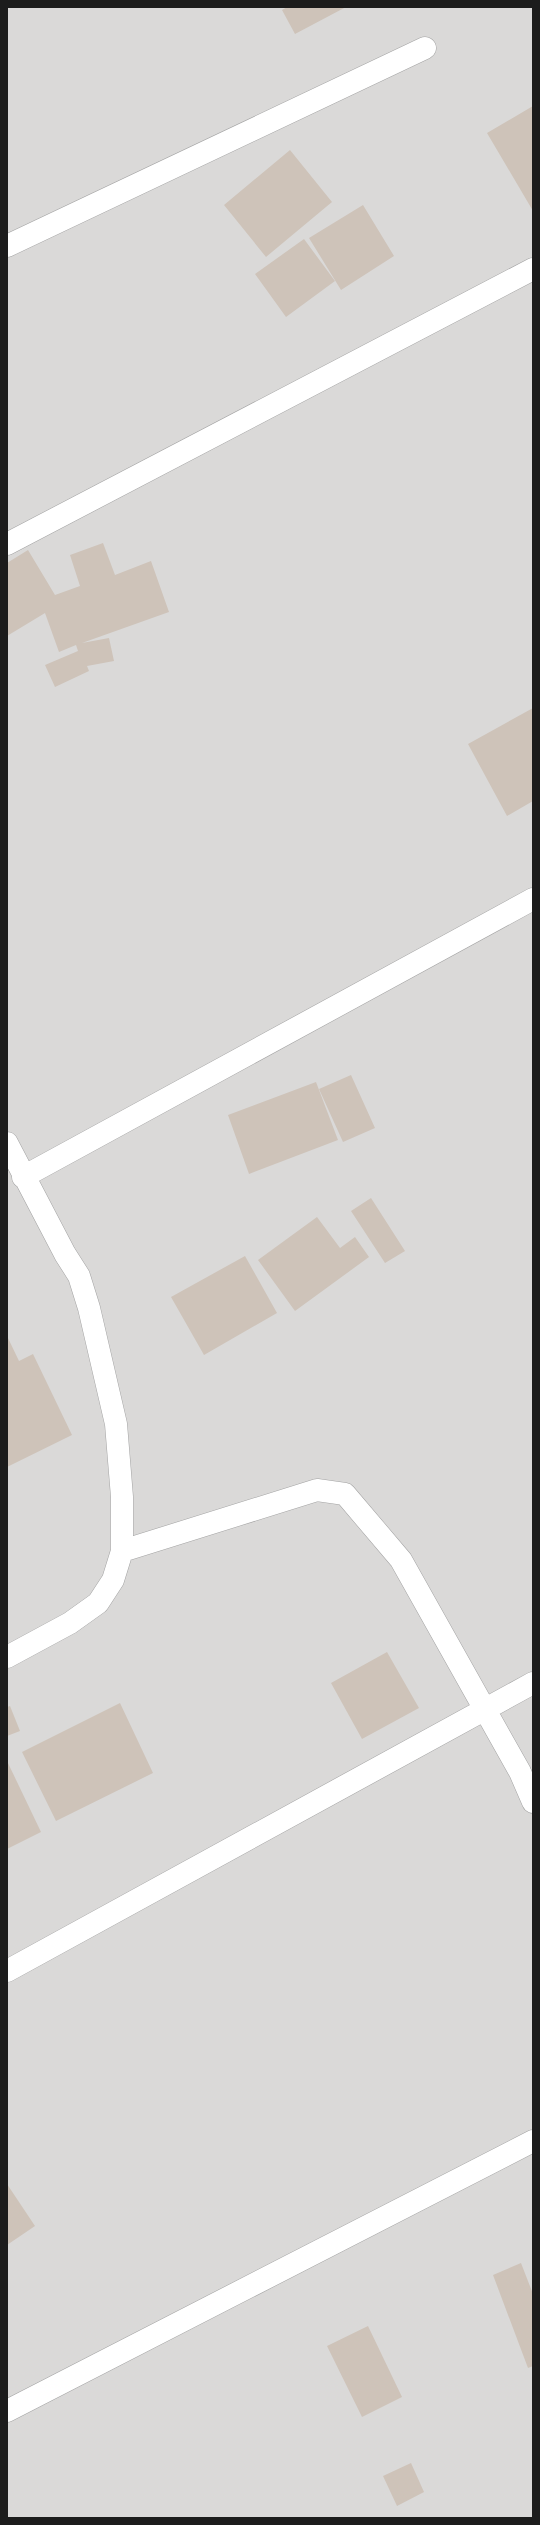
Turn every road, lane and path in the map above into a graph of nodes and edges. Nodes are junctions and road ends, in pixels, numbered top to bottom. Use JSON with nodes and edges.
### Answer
{"nodes":[{"id":1,"x":425,"y":48,"type":"dead end"},
{"id":2,"x":7,"y":246,"type":"edge"},
{"id":3,"x":533,"y":269,"type":"edge"},
{"id":4,"x":7,"y":544,"type":"edge"},
{"id":5,"x":533,"y":899,"type":"edge"},
{"id":6,"x":7,"y":1143,"type":"edge"},
{"id":7,"x":23,"y":1177,"type":"junction"},
{"id":8,"x":122,"y":1551,"type":"junction"},
{"id":9,"x":7,"y":1657,"type":"edge"},
{"id":10,"x":533,"y":1683,"type":"edge"},
{"id":11,"x":484,"y":1708,"type":"junction"},
{"id":12,"x":533,"y":1802,"type":"edge"},
{"id":13,"x":7,"y":1971,"type":"edge"},
{"id":14,"x":533,"y":2141,"type":"edge"},
{"id":15,"x":7,"y":2411,"type":"edge"}],
"edges":[{"from":1,"to":2,"type":"street"},
{"from":3,"to":4,"type":"street"},
{"from":5,"to":7,"type":"street"},
{"from":6,"to":7,"type":"street"},
{"from":7,"to":8,"type":"street"},
{"from":8,"to":9,"type":"street"},
{"from":8,"to":11,"type":"street"},
{"from":10,"to":11,"type":"street"},
{"from":11,"to":12,"type":"street"},
{"from":11,"to":13,"type":"street"},
{"from":14,"to":15,"type":"street"}]}
